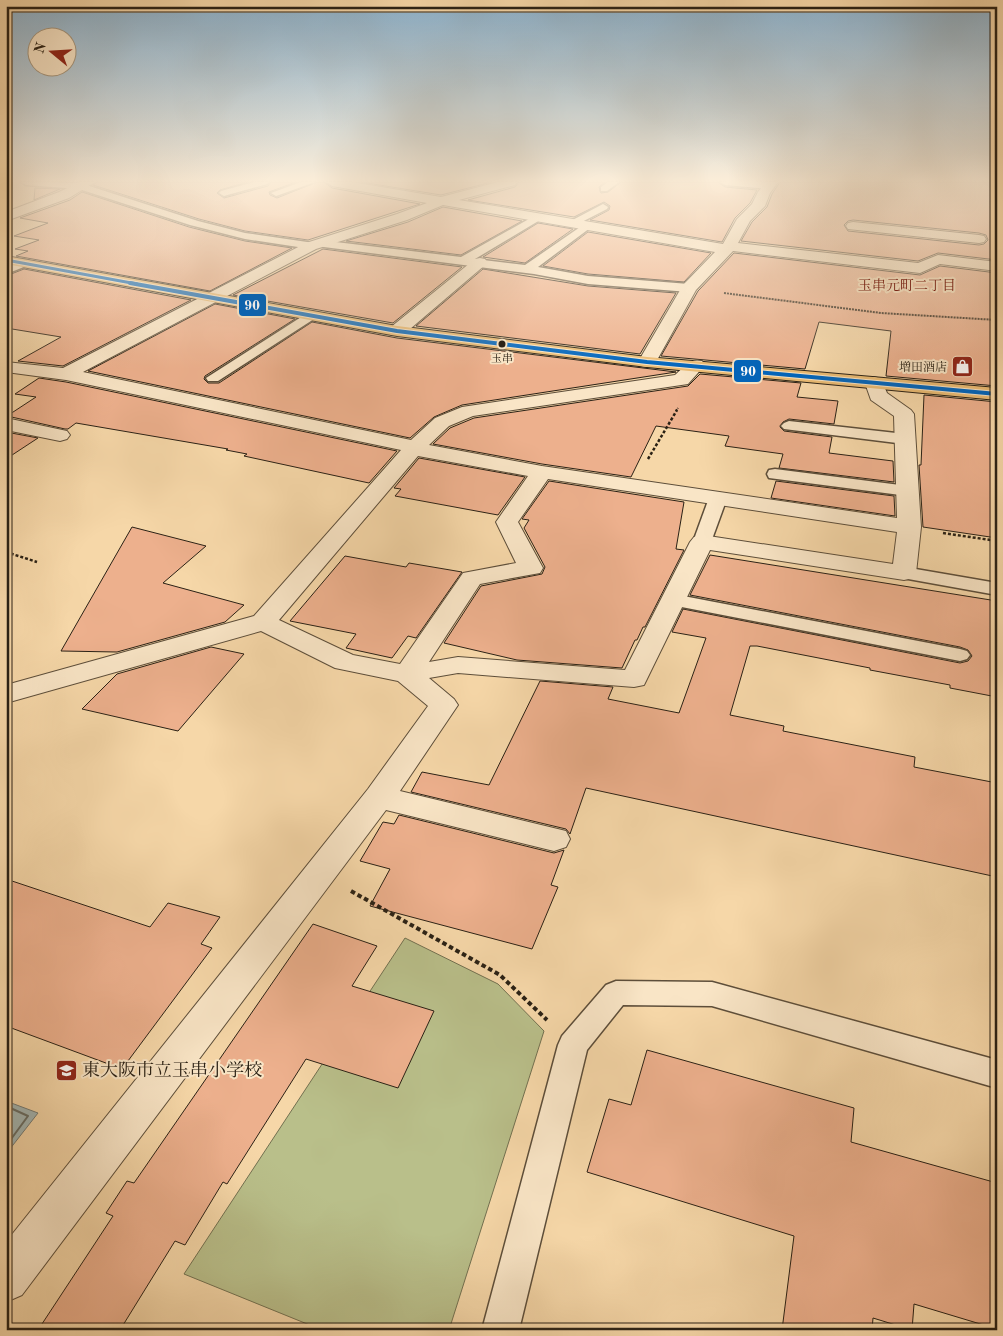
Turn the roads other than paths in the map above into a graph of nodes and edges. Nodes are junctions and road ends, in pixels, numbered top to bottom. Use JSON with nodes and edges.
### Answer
{"nodes":[{"id":1,"x":315,"y":244,"type":"edge"},
{"id":2,"x":318,"y":244,"type":"edge"},
{"id":3,"x":497,"y":244,"type":"edge"},
{"id":4,"x":561,"y":244,"type":"edge"},
{"id":5,"x":710,"y":244,"type":"edge"},
{"id":6,"x":730,"y":244,"type":"edge"},
{"id":7,"x":976,"y":244,"type":"edge"},
{"id":8,"x":728,"y":247,"type":"junction"},
{"id":9,"x":472,"y":261,"type":"junction"},
{"id":10,"x":966,"y":263,"type":"junction"},
{"id":11,"x":12,"y":266,"type":"edge"},
{"id":12,"x":997,"y":267,"type":"edge"},
{"id":13,"x":528,"y":269,"type":"junction"},
{"id":14,"x":689,"y":288,"type":"junction"},
{"id":15,"x":209,"y":298,"type":"junction"},
{"id":16,"x":309,"y":316,"type":"junction"},
{"id":17,"x":397,"y":331,"type":"junction"},
{"id":18,"x":647,"y":362,"type":"junction"},
{"id":19,"x":696,"y":365,"type":"junction"},
{"id":20,"x":6,"y":367,"type":"edge"},
{"id":21,"x":66,"y":374,"type":"junction"},
{"id":22,"x":213,"y":378,"type":"dead end"},
{"id":23,"x":874,"y":383,"type":"junction"},
{"id":24,"x":997,"y":394,"type":"edge"},
{"id":25,"x":6,"y":424,"type":"edge"},
{"id":26,"x":789,"y":426,"type":"dead end"},
{"id":27,"x":60,"y":435,"type":"dead end"},
{"id":28,"x":905,"y":439,"type":"junction"},
{"id":29,"x":414,"y":448,"type":"junction"},
{"id":30,"x":542,"y":472,"type":"junction"},
{"id":31,"x":775,"y":474,"type":"dead end"},
{"id":32,"x":908,"y":491,"type":"junction"},
{"id":33,"x":718,"y":498,"type":"junction"},
{"id":34,"x":909,"y":527,"type":"junction"},
{"id":35,"x":702,"y":542,"type":"junction"},
{"id":36,"x":904,"y":573,"type":"junction"},
{"id":37,"x":997,"y":589,"type":"edge"},
{"id":38,"x":673,"y":600,"type":"junction"},
{"id":39,"x":263,"y":622,"type":"junction"},
{"id":40,"x":960,"y":655,"type":"dead end"},
{"id":41,"x":407,"y":674,"type":"junction"},
{"id":42,"x":6,"y":694,"type":"edge"},
{"id":43,"x":379,"y":797,"type":"junction"},
{"id":44,"x":554,"y":839,"type":"dead end"},
{"id":45,"x":997,"y":1074,"type":"edge"},
{"id":46,"x":6,"y":1280,"type":"edge"},
{"id":47,"x":500,"y":1330,"type":"edge"}],
"edges":[{"from":1,"to":15,"type":"street"},
{"from":2,"to":9,"type":"lane"},
{"from":3,"to":9,"type":"lane"},
{"from":4,"to":13,"type":"lane"},
{"from":5,"to":8,"type":"street"},
{"from":6,"to":8,"type":"street"},
{"from":7,"to":10,"type":"street"},
{"from":8,"to":10,"type":"street"},
{"from":8,"to":14,"type":"street"},
{"from":9,"to":13,"type":"lane"},
{"from":9,"to":17,"type":"street"},
{"from":10,"to":12,"type":"street"},
{"from":11,"to":15,"type":"main road"},
{"from":13,"to":14,"type":"lane"},
{"from":14,"to":18,"type":"street"},
{"from":15,"to":16,"type":"main road"},
{"from":15,"to":21,"type":"street"},
{"from":16,"to":17,"type":"main road"},
{"from":16,"to":22,"type":"lane"},
{"from":17,"to":18,"type":"main road"},
{"from":18,"to":19,"type":"main road"},
{"from":19,"to":23,"type":"main road"},
{"from":19,"to":29,"type":"street"},
{"from":20,"to":21,"type":"street"},
{"from":21,"to":29,"type":"street"},
{"from":23,"to":24,"type":"main road"},
{"from":23,"to":28,"type":"street"},
{"from":25,"to":27,"type":"street"},
{"from":26,"to":28,"type":"lane"},
{"from":28,"to":32,"type":"street"},
{"from":29,"to":30,"type":"street"},
{"from":29,"to":39,"type":"street"},
{"from":30,"to":33,"type":"street"},
{"from":30,"to":41,"type":"street"},
{"from":31,"to":32,"type":"lane"},
{"from":32,"to":34,"type":"street"},
{"from":33,"to":34,"type":"street"},
{"from":33,"to":35,"type":"lane"},
{"from":34,"to":36,"type":"street"},
{"from":35,"to":36,"type":"street"},
{"from":35,"to":38,"type":"street"},
{"from":36,"to":37,"type":"lane"},
{"from":38,"to":40,"type":"lane"},
{"from":38,"to":41,"type":"street"},
{"from":39,"to":41,"type":"street"},
{"from":39,"to":42,"type":"street"},
{"from":41,"to":43,"type":"street"},
{"from":43,"to":44,"type":"street"},
{"from":43,"to":46,"type":"street"},
{"from":45,"to":47,"type":"lane"}]}
